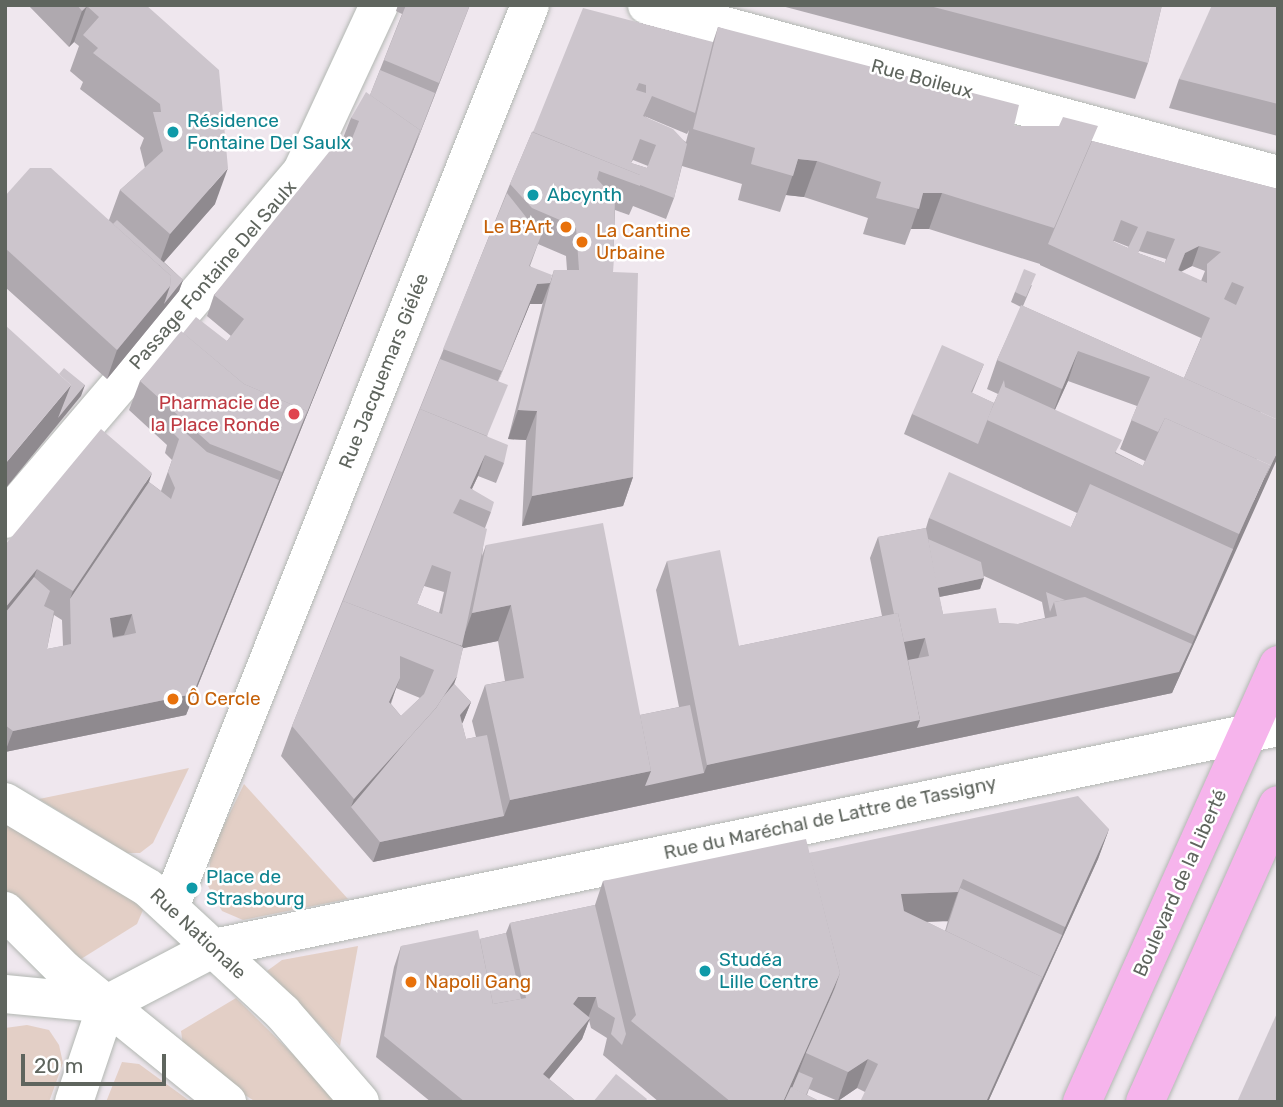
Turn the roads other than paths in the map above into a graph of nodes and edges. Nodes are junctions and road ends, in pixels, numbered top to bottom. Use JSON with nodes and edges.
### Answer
{"nodes":[{"id":1,"x":379,"y":5,"type":"edge"},
{"id":2,"x":530,"y":5,"type":"edge"},
{"id":3,"x":647,"y":5,"type":"edge"},
{"id":4,"x":1278,"y":175,"type":"edge"},
{"id":5,"x":5,"y":519,"type":"edge"},
{"id":6,"x":1278,"y":664,"type":"edge"},
{"id":7,"x":1263,"y":728,"type":"edge"},
{"id":8,"x":5,"y":802,"type":"edge"},
{"id":9,"x":1278,"y":805,"type":"edge"},
{"id":10,"x":170,"y":907,"type":"junction"},
{"id":11,"x":5,"y":911,"type":"edge"},
{"id":12,"x":214,"y":947,"type":"junction"},
{"id":13,"x":5,"y":994,"type":"edge"},
{"id":14,"x":107,"y":1004,"type":"junction"},
{"id":15,"x":74,"y":1102,"type":"edge"},
{"id":16,"x":227,"y":1102,"type":"edge"},
{"id":17,"x":360,"y":1102,"type":"edge"},
{"id":18,"x":1082,"y":1102,"type":"edge"},
{"id":19,"x":1145,"y":1102,"type":"edge"}],
"edges":[{"from":1,"to":5,"type":"street","name":"Passage Fontaine Del Saulx"},
{"from":2,"to":10,"type":"street","name":"Rue Jacquemars Giélée"},
{"from":3,"to":4,"type":"street","name":"Rue Boileux"},
{"from":6,"to":7,"type":"main road","name":"Boulevard de la Liberté"},
{"from":7,"to":12,"type":"street","name":"Rue du Maréchal de Lattre de Tassigny"},
{"from":7,"to":18,"type":"main road","name":"Boulevard de la Liberté"},
{"from":8,"to":10,"type":"street","name":"Rue Nationale"},
{"from":9,"to":19,"type":"main road"},
{"from":10,"to":12,"type":"street","name":"Rue Nationale"},
{"from":11,"to":14,"type":"street"},
{"from":12,"to":14,"type":"street"},
{"from":12,"to":17,"type":"street","name":"Rue Nationale"},
{"from":13,"to":14,"type":"street"},
{"from":14,"to":15,"type":"street"},
{"from":14,"to":16,"type":"street"}]}
